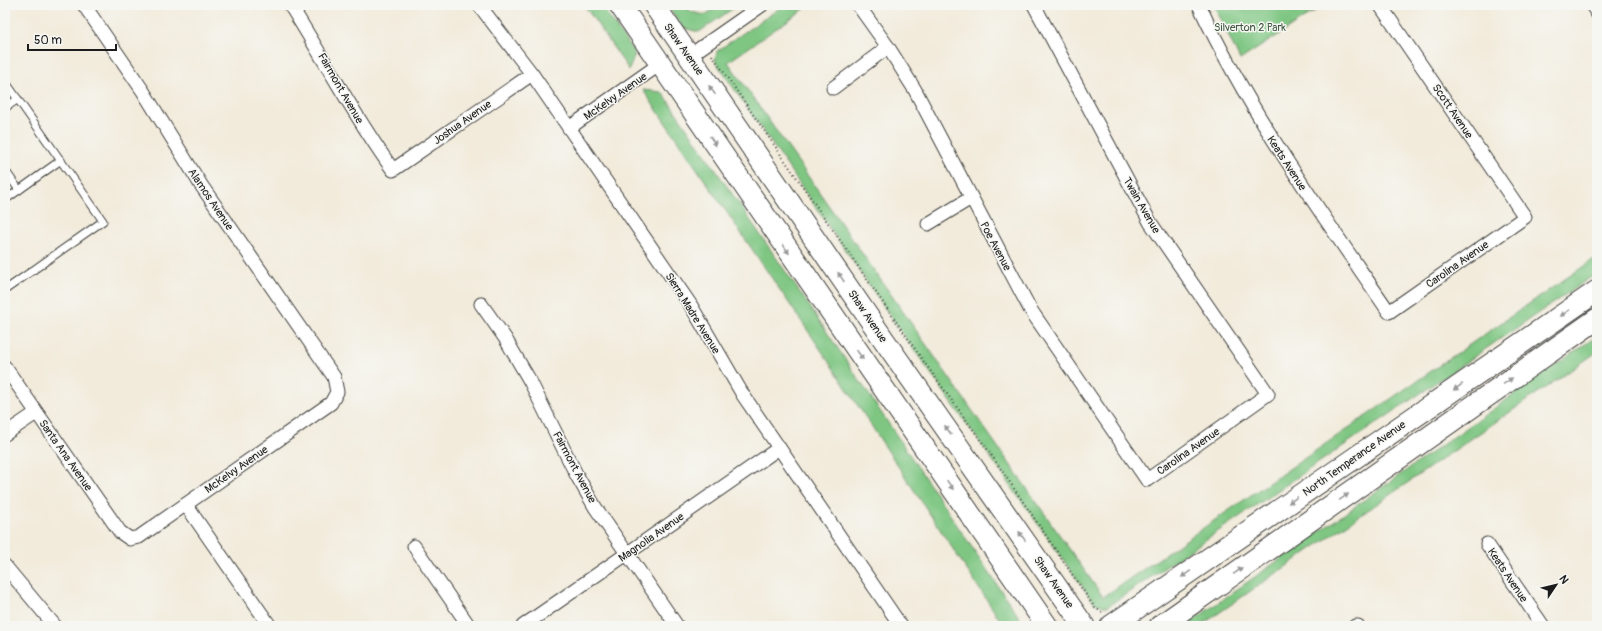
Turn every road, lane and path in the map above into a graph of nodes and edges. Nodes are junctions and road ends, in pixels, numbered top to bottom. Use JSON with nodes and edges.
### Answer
{"nodes":[{"id":1,"x":84,"y":5,"type":"edge"},
{"id":2,"x":290,"y":5,"type":"edge"},
{"id":3,"x":479,"y":5,"type":"edge"},
{"id":4,"x":620,"y":5,"type":"edge"},
{"id":5,"x":635,"y":5,"type":"edge"},
{"id":6,"x":654,"y":5,"type":"edge"},
{"id":7,"x":762,"y":5,"type":"edge"},
{"id":8,"x":858,"y":5,"type":"edge"},
{"id":9,"x":1034,"y":5,"type":"edge"},
{"id":10,"x":1199,"y":5,"type":"edge"},
{"id":11,"x":1380,"y":5,"type":"edge"},
{"id":12,"x":1592,"y":5,"type":"edge"},
{"id":13,"x":1597,"y":13,"type":"edge"},
{"id":14,"x":888,"y":47,"type":"junction"},
{"id":15,"x":689,"y":56,"type":"junction"},
{"id":16,"x":712,"y":56,"type":"dead end"},
{"id":17,"x":660,"y":64,"type":"junction"},
{"id":18,"x":532,"y":74,"type":"junction"},
{"id":19,"x":5,"y":81,"type":"edge"},
{"id":20,"x":833,"y":88,"type":"dead end"},
{"id":21,"x":18,"y":99,"type":"junction"},
{"id":22,"x":5,"y":108,"type":"edge"},
{"id":23,"x":569,"y":128,"type":"junction"},
{"id":24,"x":61,"y":160,"type":"junction"},
{"id":25,"x":5,"y":170,"type":"edge"},
{"id":26,"x":393,"y":170,"type":"joint"},
{"id":27,"x":19,"y":190,"type":"junction"},
{"id":28,"x":784,"y":193,"type":"junction"},
{"id":29,"x":971,"y":198,"type":"junction"},
{"id":30,"x":5,"y":200,"type":"edge"},
{"id":31,"x":1525,"y":217,"type":"joint"},
{"id":32,"x":928,"y":224,"type":"dead end"},
{"id":33,"x":5,"y":290,"type":"edge"},
{"id":34,"x":1597,"y":291,"type":"edge"},
{"id":35,"x":481,"y":304,"type":"dead end"},
{"id":36,"x":1389,"y":312,"type":"joint"},
{"id":37,"x":1597,"y":318,"type":"edge"},
{"id":38,"x":5,"y":368,"type":"edge"},
{"id":39,"x":337,"y":392,"type":"joint"},
{"id":40,"x":1268,"y":394,"type":"joint"},
{"id":41,"x":36,"y":413,"type":"junction"},
{"id":42,"x":5,"y":434,"type":"edge"},
{"id":43,"x":779,"y":448,"type":"junction"},
{"id":44,"x":1147,"y":480,"type":"joint"},
{"id":45,"x":186,"y":505,"type":"junction"},
{"id":46,"x":130,"y":539,"type":"joint"},
{"id":47,"x":1487,"y":544,"type":"dead end"},
{"id":48,"x":414,"y":546,"type":"dead end"},
{"id":49,"x":627,"y":554,"type":"junction"},
{"id":50,"x":5,"y":566,"type":"edge"},
{"id":51,"x":1095,"y":608,"type":"dead end"},
{"id":52,"x":55,"y":626,"type":"edge"},
{"id":53,"x":270,"y":626,"type":"edge"},
{"id":54,"x":469,"y":626,"type":"edge"},
{"id":55,"x":522,"y":626,"type":"edge"},
{"id":56,"x":677,"y":626,"type":"edge"},
{"id":57,"x":901,"y":626,"type":"edge"},
{"id":58,"x":1047,"y":626,"type":"edge"},
{"id":59,"x":1084,"y":626,"type":"edge"},
{"id":60,"x":1111,"y":626,"type":"edge"},
{"id":61,"x":1160,"y":626,"type":"edge"},
{"id":62,"x":1543,"y":626,"type":"edge"}],
"edges":[{"from":1,"to":39,"type":"street","name":"Alamos Avenue"},
{"from":2,"to":26,"type":"street","name":"Fairmont Avenue"},
{"from":3,"to":18,"type":"street","name":"Sierra Madre Avenue"},
{"from":4,"to":17,"type":"main road"},
{"from":5,"to":15,"type":"main road"},
{"from":6,"to":15,"type":"main road","name":"Shaw Avenue"},
{"from":7,"to":15,"type":"street"},
{"from":8,"to":14,"type":"street","name":"Poe Avenue"},
{"from":9,"to":40,"type":"street","name":"Twain Avenue"},
{"from":10,"to":36,"type":"street","name":"Keats Avenue"},
{"from":11,"to":31,"type":"street","name":"Scott Avenue"},
{"from":12,"to":13,"type":"street"},
{"from":14,"to":20,"type":"street"},
{"from":14,"to":29,"type":"street","name":"Poe Avenue"},
{"from":28,"to":15,"type":"main road","name":"Shaw Avenue","one_way":true},
{"from":16,"to":51,"type":"path"},
{"from":17,"to":23,"type":"street","name":"McKelvy Avenue"},
{"from":17,"to":28,"type":"main road"},
{"from":17,"to":58,"type":"main road","one_way":true},
{"from":18,"to":23,"type":"street","name":"Sierra Madre Avenue"},
{"from":18,"to":26,"type":"street","name":"Joshua Avenue"},
{"from":19,"to":21,"type":"lane"},
{"from":21,"to":22,"type":"lane"},
{"from":21,"to":24,"type":"lane"},
{"from":23,"to":43,"type":"street","name":"Sierra Madre Avenue"},
{"from":24,"to":27,"type":"lane"},
{"from":24,"to":33,"type":"lane"},
{"from":25,"to":27,"type":"lane"},
{"from":27,"to":30,"type":"lane"},
{"from":59,"to":28,"type":"main road","name":"Shaw Avenue","one_way":true},
{"from":29,"to":32,"type":"street"},
{"from":29,"to":44,"type":"street","name":"Poe Avenue"},
{"from":31,"to":36,"type":"street","name":"Carolina Avenue"},
{"from":34,"to":60,"type":"main road","name":"North Temperance Avenue","one_way":true},
{"from":35,"to":49,"type":"street","name":"Fairmont Avenue"},
{"from":61,"to":37,"type":"main road","one_way":true},
{"from":38,"to":41,"type":"street","name":"Santa Ana Avenue"},
{"from":39,"to":45,"type":"street","name":"McKelvy Avenue"},
{"from":40,"to":44,"type":"street","name":"Carolina Avenue"},
{"from":41,"to":42,"type":"street"},
{"from":41,"to":46,"type":"street","name":"Santa Ana Avenue"},
{"from":43,"to":49,"type":"street","name":"Magnolia Avenue"},
{"from":43,"to":57,"type":"street","name":"Sierra Madre Avenue"},
{"from":45,"to":46,"type":"street","name":"McKelvy Avenue"},
{"from":45,"to":53,"type":"street"},
{"from":47,"to":62,"type":"street","name":"Keats Avenue"},
{"from":48,"to":54,"type":"street"},
{"from":49,"to":55,"type":"street","name":"Magnolia Avenue"},
{"from":49,"to":56,"type":"street","name":"Fairmont Avenue"},
{"from":50,"to":52,"type":"street"}]}
